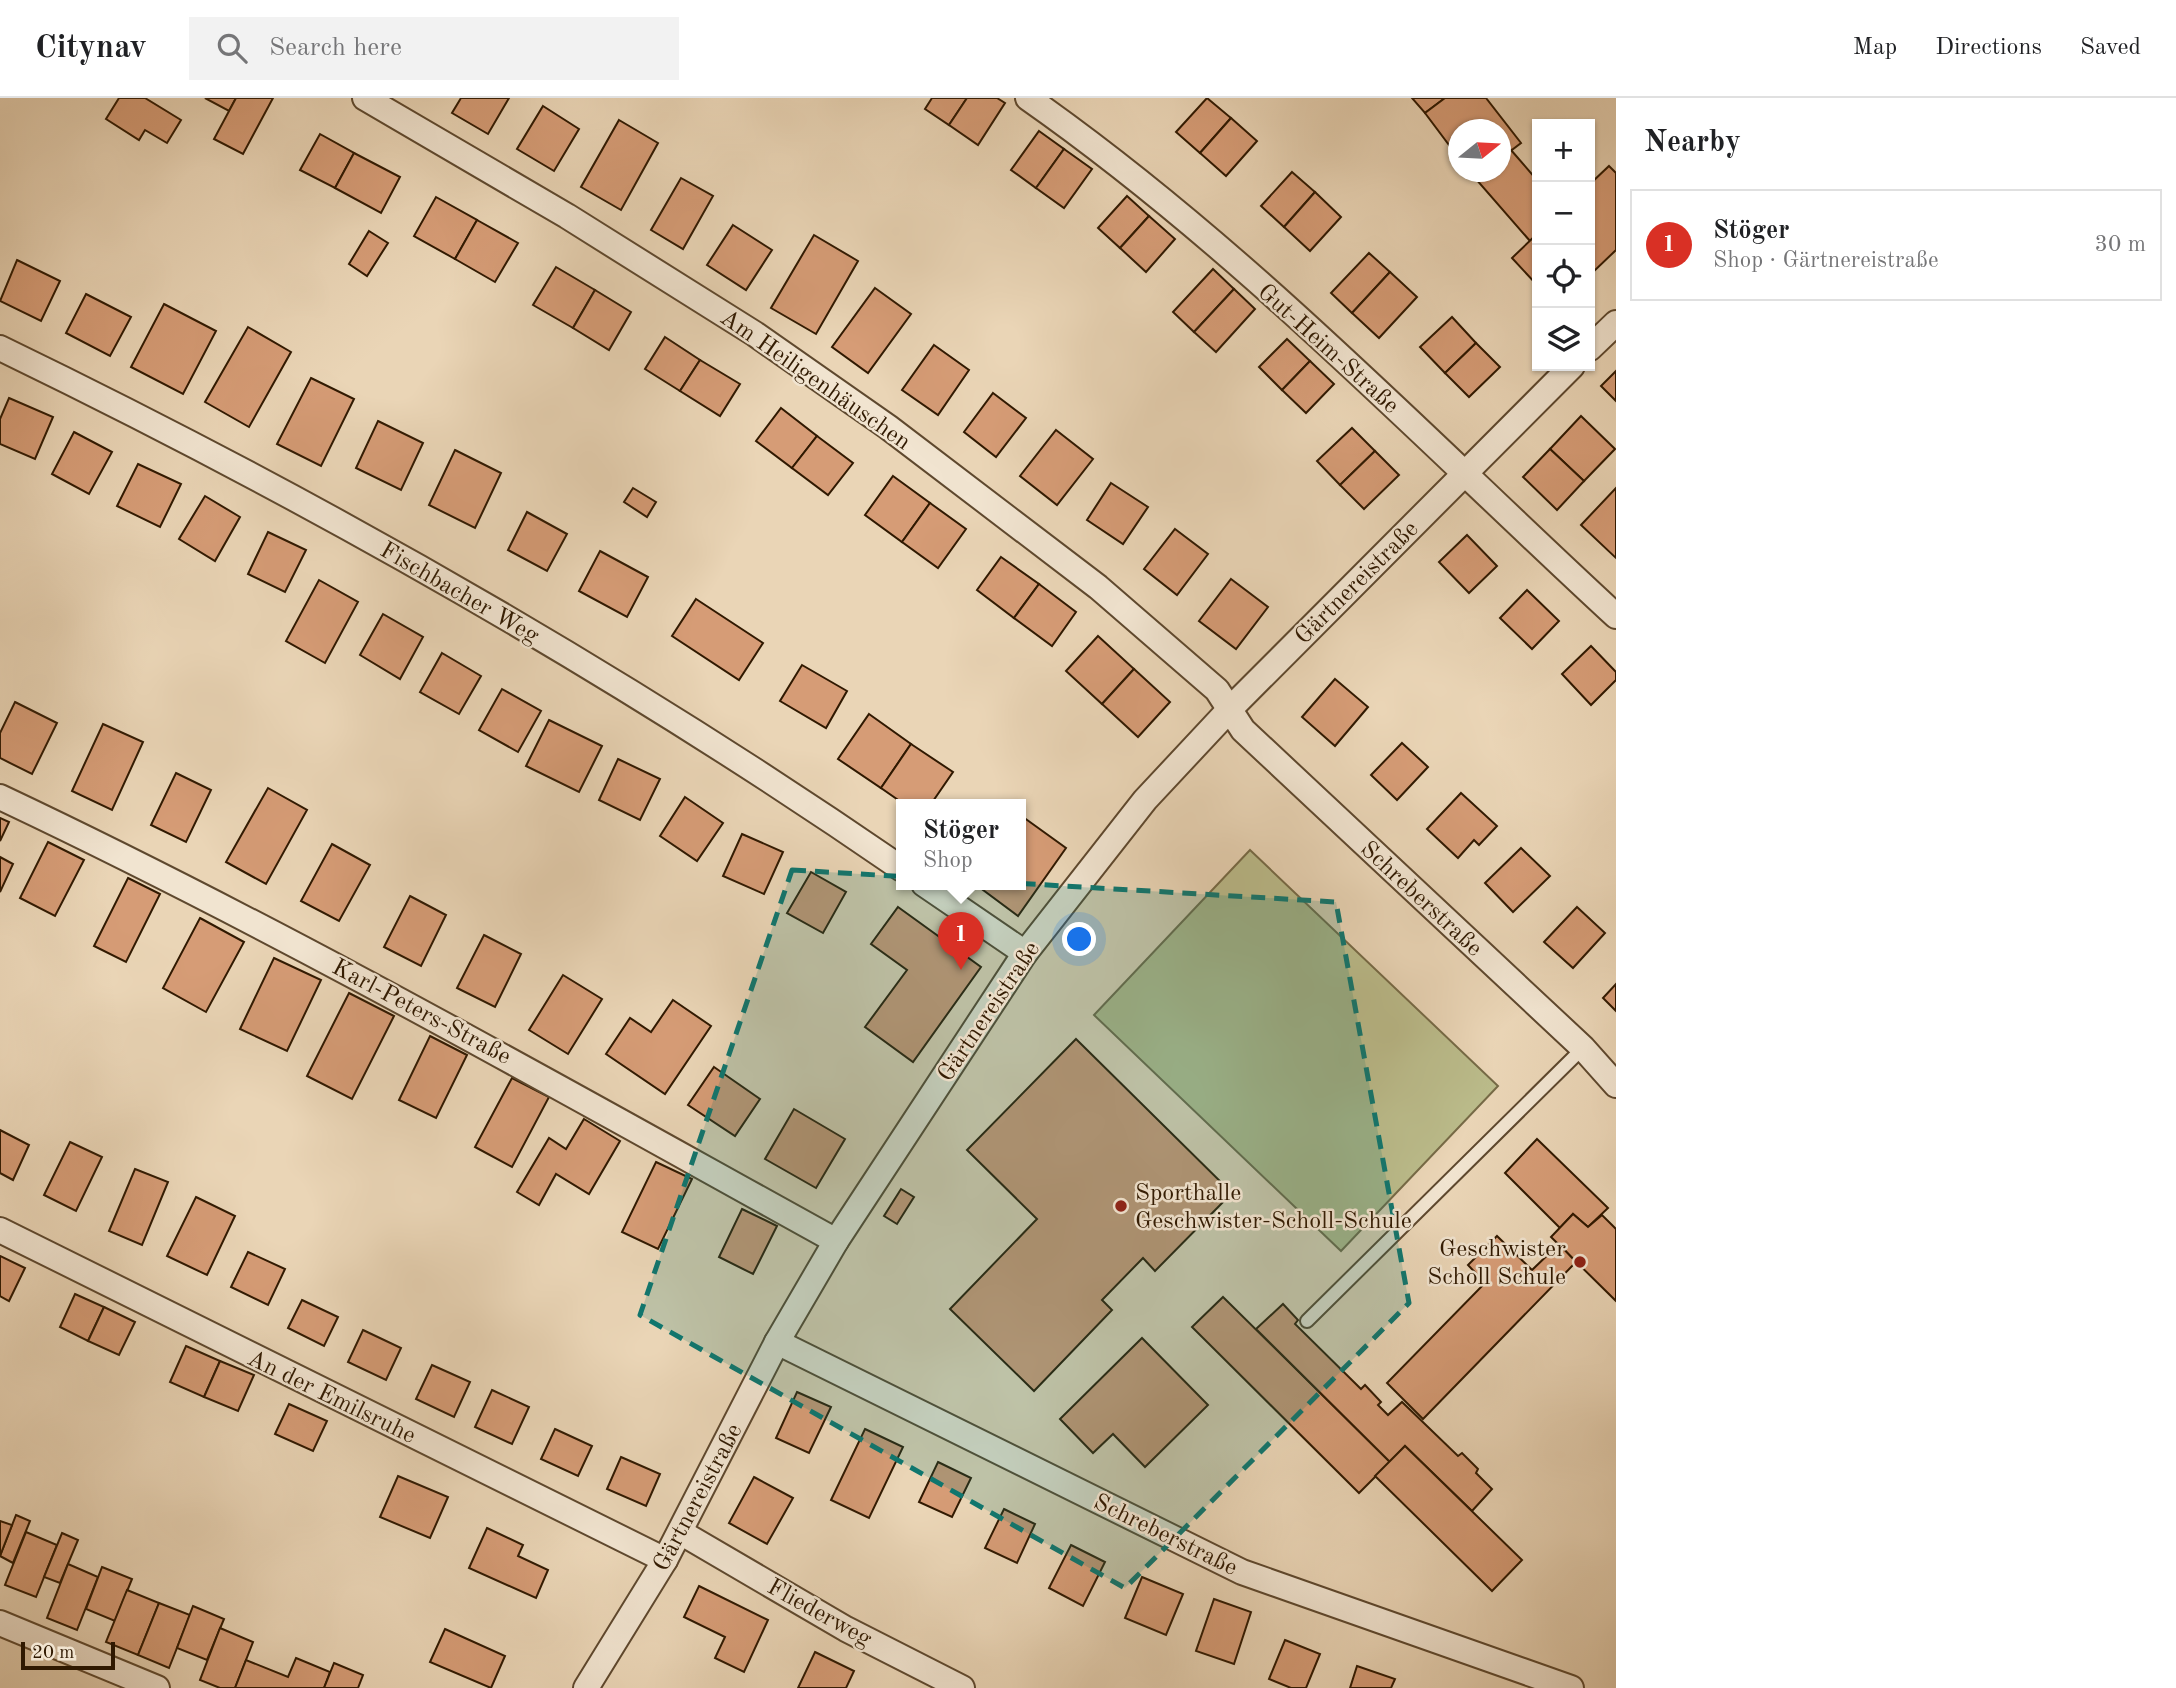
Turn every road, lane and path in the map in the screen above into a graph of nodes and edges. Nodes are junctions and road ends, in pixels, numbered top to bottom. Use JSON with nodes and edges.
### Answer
{"nodes":[{"id":1,"x":365,"y":98,"type":"edge"},
{"id":2,"x":1028,"y":98,"type":"edge"},
{"id":3,"x":1616,"y":323,"type":"edge"},
{"id":4,"x":1595,"y":343,"type":"edge"},
{"id":5,"x":0,"y":348,"type":"edge"},
{"id":6,"x":1567,"y":371,"type":"edge"},
{"id":7,"x":1462,"y":474,"type":"junction"},
{"id":8,"x":1616,"y":616,"type":"edge"},
{"id":9,"x":1230,"y":709,"type":"junction"},
{"id":10,"x":0,"y":797,"type":"edge"},
{"id":11,"x":896,"y":866,"type":"edge"},
{"id":12,"x":933,"y":890,"type":"edge"},
{"id":13,"x":1025,"y":953,"type":"junction"},
{"id":14,"x":1583,"y":1048,"type":"junction"},
{"id":15,"x":1616,"y":1085,"type":"edge"},
{"id":16,"x":0,"y":1230,"type":"edge"},
{"id":17,"x":836,"y":1241,"type":"junction"},
{"id":18,"x":1307,"y":1321,"type":"dead end"},
{"id":19,"x":777,"y":1342,"type":"junction"},
{"id":20,"x":680,"y":1532,"type":"junction"},
{"id":21,"x":665,"y":1560,"type":"junction"},
{"id":22,"x":0,"y":1623,"type":"edge"},
{"id":23,"x":157,"y":1688,"type":"edge"},
{"id":24,"x":586,"y":1688,"type":"edge"},
{"id":25,"x":962,"y":1688,"type":"edge"},
{"id":26,"x":1571,"y":1688,"type":"edge"}],
"edges":[{"from":1,"to":9,"type":"street","name":"Am Heiligenhäuschen"},
{"from":2,"to":7,"type":"street","name":"Gut-Heim-Straße"},
{"from":3,"to":4,"type":"street"},
{"from":5,"to":11,"type":"street","name":"Fischbacher Weg"},
{"from":6,"to":7,"type":"street","name":"Gärtnereistraße"},
{"from":7,"to":8,"type":"street","name":"Gut-Heim-Straße"},
{"from":7,"to":9,"type":"street","name":"Gärtnereistraße"},
{"from":9,"to":13,"type":"street","name":"Gärtnereistraße"},
{"from":9,"to":14,"type":"street","name":"Schreberstraße"},
{"from":10,"to":17,"type":"street","name":"Karl-Peters-Straße"},
{"from":12,"to":13,"type":"street"},
{"from":13,"to":17,"type":"street","name":"Gärtnereistraße"},
{"from":14,"to":15,"type":"street","name":"Schreberstraße"},
{"from":14,"to":18,"type":"lane"},
{"from":16,"to":21,"type":"street","name":"An der Emilsruhe"},
{"from":17,"to":19,"type":"street","name":"Gärtnereistraße"},
{"from":19,"to":20,"type":"street","name":"Gärtnereistraße"},
{"from":19,"to":26,"type":"street","name":"Schreberstraße"},
{"from":20,"to":21,"type":"street","name":"Gärtnereistraße"},
{"from":20,"to":25,"type":"street","name":"Fliederweg"},
{"from":21,"to":24,"type":"street","name":"Gärtnereistraße"},
{"from":22,"to":23,"type":"street"}]}
